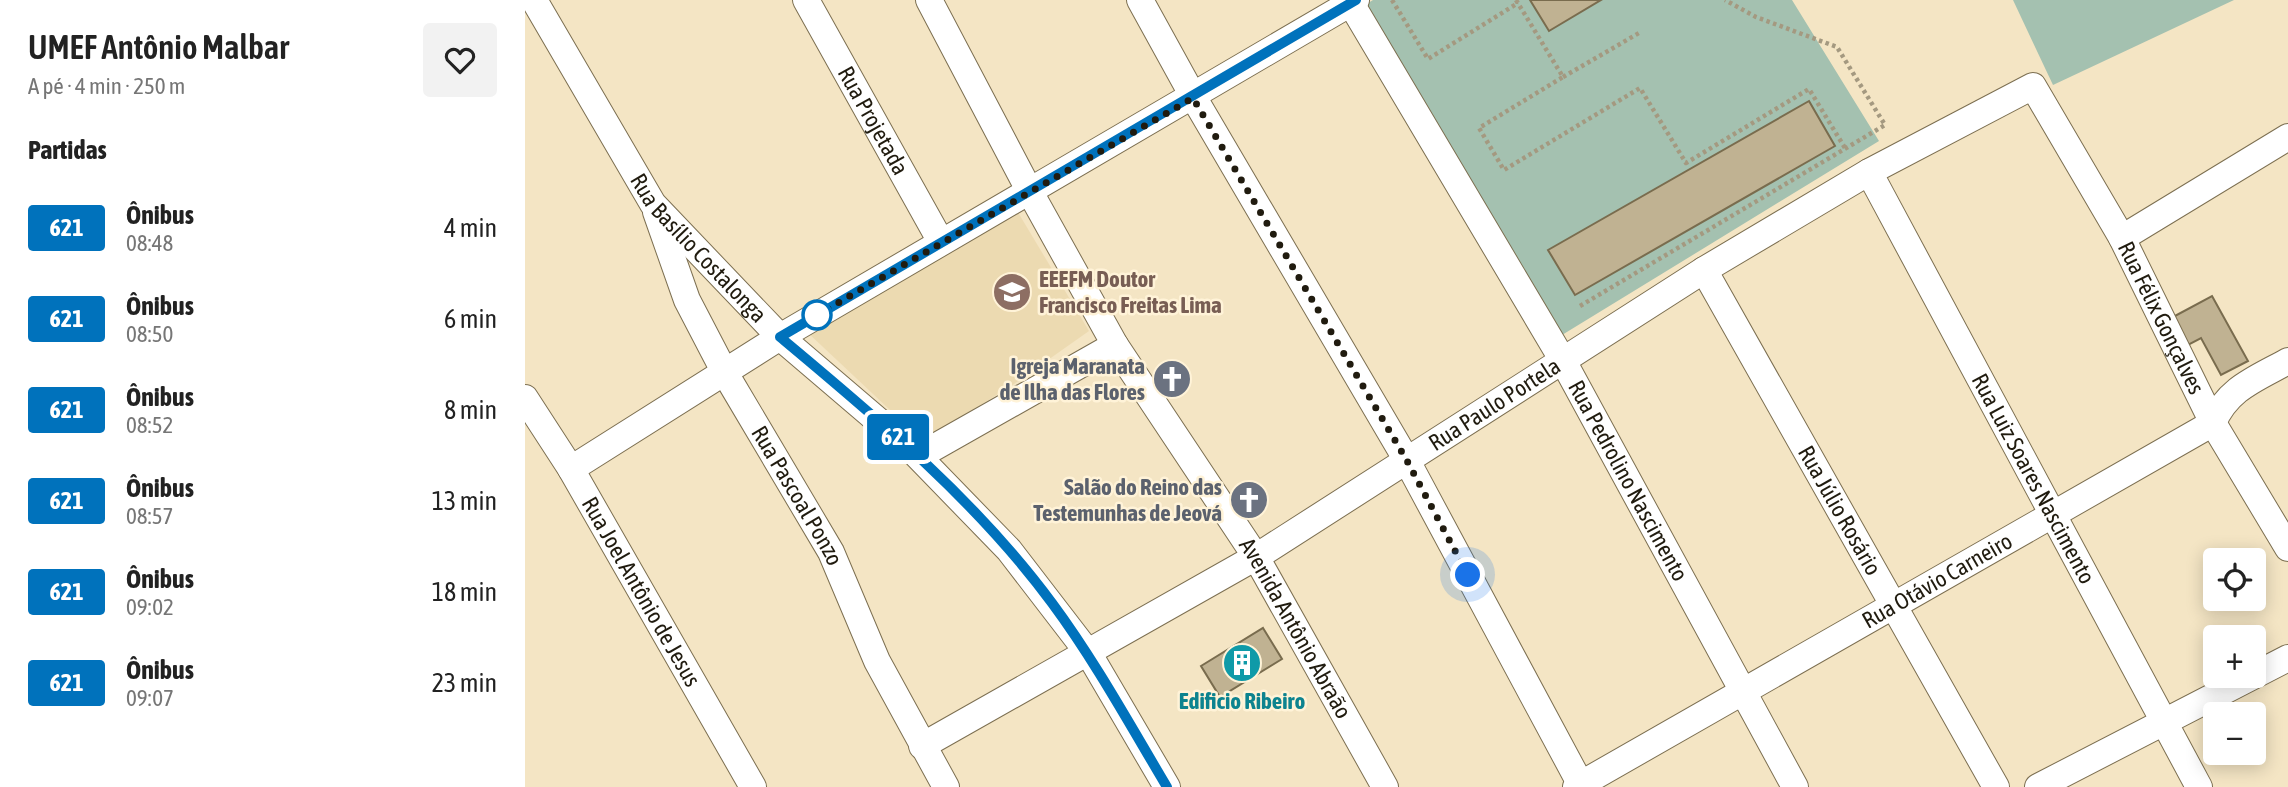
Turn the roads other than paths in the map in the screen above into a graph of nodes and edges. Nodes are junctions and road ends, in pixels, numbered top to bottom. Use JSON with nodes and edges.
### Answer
{"nodes":[{"id":1,"x":533,"y":0,"type":"edge"},
{"id":2,"x":806,"y":0,"type":"edge"},
{"id":3,"x":929,"y":0,"type":"edge"},
{"id":4,"x":1140,"y":0,"type":"edge"},
{"id":5,"x":1352,"y":1,"type":"edge"},
{"id":6,"x":525,"y":5,"type":"edge"},
{"id":7,"x":2033,"y":86,"type":"joint"},
{"id":8,"x":1193,"y":98,"type":"junction"},
{"id":9,"x":2288,"y":137,"type":"edge"},
{"id":10,"x":1869,"y":172,"type":"junction"},
{"id":11,"x":1030,"y":192,"type":"junction"},
{"id":12,"x":653,"y":204,"type":"junction"},
{"id":13,"x":2122,"y":238,"type":"junction"},
{"id":14,"x":940,"y":242,"type":"junction"},
{"id":15,"x":1704,"y":270,"type":"junction"},
{"id":16,"x":780,"y":337,"type":"junction"},
{"id":17,"x":1115,"y":345,"type":"junction"},
{"id":18,"x":1562,"y":359,"type":"junction"},
{"id":19,"x":2288,"y":361,"type":"edge"},
{"id":20,"x":725,"y":373,"type":"junction"},
{"id":21,"x":525,"y":398,"type":"edge"},
{"id":22,"x":2213,"y":423,"type":"junction"},
{"id":23,"x":919,"y":456,"type":"junction"},
{"id":24,"x":1406,"y":459,"type":"junction"},
{"id":25,"x":571,"y":469,"type":"junction"},
{"id":26,"x":2053,"y":515,"type":"junction"},
{"id":27,"x":2288,"y":548,"type":"edge"},
{"id":28,"x":1256,"y":557,"type":"junction"},
{"id":29,"x":1895,"y":607,"type":"junction"},
{"id":30,"x":1089,"y":654,"type":"junction"},
{"id":31,"x":2288,"y":658,"type":"edge"},
{"id":32,"x":1744,"y":691,"type":"junction"},
{"id":33,"x":2165,"y":722,"type":"junction"},
{"id":34,"x":922,"y":746,"type":"junction"},
{"id":35,"x":1579,"y":786,"type":"edge"},
{"id":36,"x":753,"y":787,"type":"edge"},
{"id":37,"x":946,"y":787,"type":"edge"},
{"id":38,"x":1167,"y":787,"type":"edge"},
{"id":39,"x":1385,"y":787,"type":"edge"},
{"id":40,"x":1795,"y":787,"type":"edge"},
{"id":41,"x":1996,"y":787,"type":"edge"},
{"id":42,"x":2038,"y":787,"type":"edge"},
{"id":43,"x":2199,"y":787,"type":"edge"}],
"edges":[{"from":1,"to":6,"type":"street"},
{"from":1,"to":12,"type":"street","name":"Rua Basílio Costalonga"},
{"from":2,"to":14,"type":"street","name":"Rua Projetada"},
{"from":3,"to":11,"type":"street","name":"Avenida Antônio Abraão"},
{"from":4,"to":8,"type":"street"},
{"from":5,"to":8,"type":"street"},
{"from":5,"to":18,"type":"street","name":"Rua Pedrolino Nascimento"},
{"from":7,"to":10,"type":"street","name":"Rua Paulo Portela"},
{"from":7,"to":13,"type":"street","name":"Rua Félix Gonçalves"},
{"from":8,"to":11,"type":"street"},
{"from":8,"to":24,"type":"street"},
{"from":9,"to":13,"type":"street"},
{"from":10,"to":15,"type":"street","name":"Rua Paulo Portela"},
{"from":10,"to":26,"type":"street","name":"Rua Luiz Soares Nascimento"},
{"from":11,"to":14,"type":"street"},
{"from":11,"to":17,"type":"street","name":"Avenida Antônio Abraão"},
{"from":12,"to":16,"type":"street","name":"Rua Basílio Costalonga"},
{"from":12,"to":20,"type":"street","name":"Rua Pascoal Ponzo"},
{"from":13,"to":22,"type":"street","name":"Rua Félix Gonçalves"},
{"from":14,"to":16,"type":"street"},
{"from":15,"to":18,"type":"street","name":"Rua Paulo Portela"},
{"from":15,"to":29,"type":"street","name":"Rua Júlio Rosário"},
{"from":16,"to":20,"type":"street"},
{"from":16,"to":23,"type":"street","name":"Rua Basílio Costalonga"},
{"from":17,"to":23,"type":"street"},
{"from":17,"to":28,"type":"street","name":"Avenida Antônio Abraão"},
{"from":18,"to":24,"type":"street","name":"Rua Paulo Portela"},
{"from":18,"to":32,"type":"street","name":"Rua Pedrolino Nascimento"},
{"from":19,"to":22,"type":"street","name":"Rua Otávio Carneiro"},
{"from":20,"to":25,"type":"street"},
{"from":20,"to":34,"type":"street","name":"Rua Pascoal Ponzo"},
{"from":21,"to":25,"type":"street","name":"Rua Joel Antônio de Jesus"},
{"from":22,"to":26,"type":"street","name":"Rua Otávio Carneiro"},
{"from":22,"to":27,"type":"street","name":"Rua Félix Gonçalves"},
{"from":23,"to":30,"type":"street","name":"Rua Basílio Costalonga"},
{"from":24,"to":28,"type":"street","name":"Rua Paulo Portela"},
{"from":24,"to":35,"type":"street"},
{"from":25,"to":36,"type":"street","name":"Rua Joel Antônio de Jesus"},
{"from":26,"to":29,"type":"street","name":"Rua Otávio Carneiro"},
{"from":26,"to":33,"type":"street","name":"Rua Luiz Soares Nascimento"},
{"from":28,"to":30,"type":"street","name":"Rua Paulo Portela"},
{"from":28,"to":39,"type":"street","name":"Avenida Antônio Abraão"},
{"from":29,"to":32,"type":"street","name":"Rua Otávio Carneiro"},
{"from":29,"to":41,"type":"street","name":"Rua Júlio Rosário"},
{"from":30,"to":34,"type":"street","name":"Rua Paulo Portela"},
{"from":30,"to":38,"type":"street","name":"Rua Basílio Costalonga"},
{"from":31,"to":33,"type":"street"},
{"from":32,"to":35,"type":"street","name":"Rua Otávio Carneiro"},
{"from":32,"to":40,"type":"street","name":"Rua Pedrolino Nascimento"},
{"from":33,"to":42,"type":"street"},
{"from":33,"to":43,"type":"street","name":"Rua Luiz Soares Nascimento"},
{"from":34,"to":37,"type":"street","name":"Rua Pascoal Ponzo"}]}
